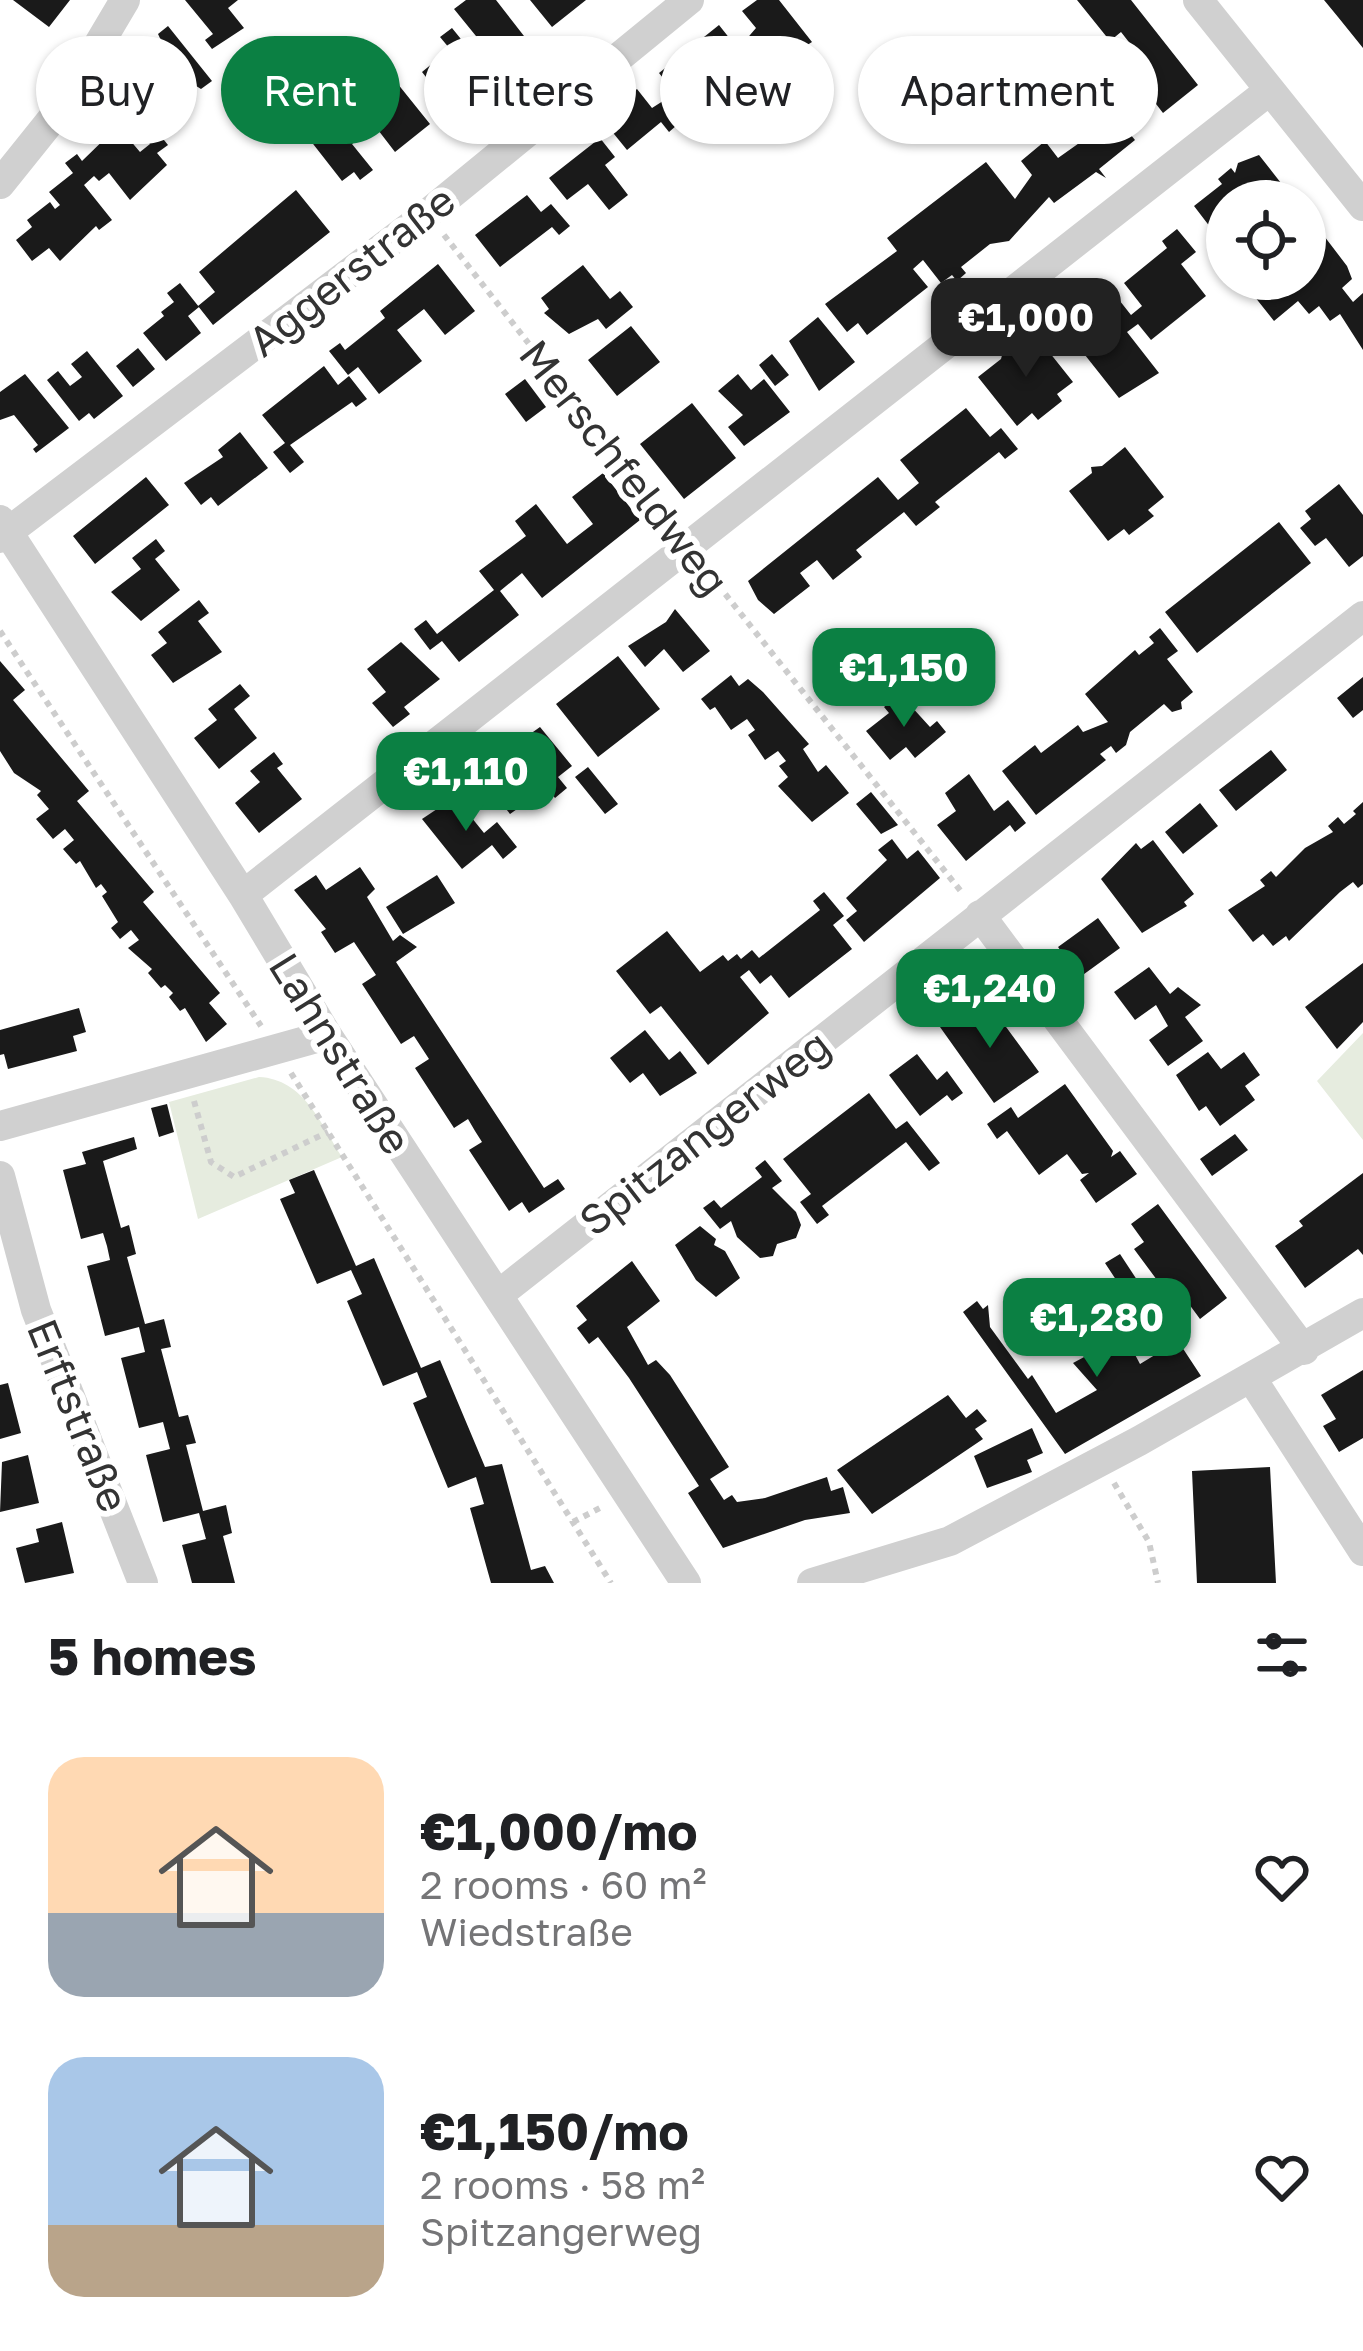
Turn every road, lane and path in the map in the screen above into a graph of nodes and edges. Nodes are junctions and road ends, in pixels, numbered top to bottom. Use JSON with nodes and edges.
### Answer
{"nodes":[{"id":1,"x":125,"y":0,"type":"edge"},
{"id":2,"x":689,"y":0,"type":"edge"},
{"id":3,"x":1198,"y":0,"type":"edge"},
{"id":4,"x":1270,"y":90,"type":"junction"},
{"id":5,"x":0,"y":184,"type":"edge"},
{"id":6,"x":1363,"y":206,"type":"edge"},
{"id":7,"x":427,"y":214,"type":"junction"},
{"id":8,"x":3,"y":530,"type":"edge"},
{"id":9,"x":687,"y":546,"type":"junction"},
{"id":10,"x":1363,"y":616,"type":"edge"},
{"id":11,"x":0,"y":631,"type":"edge"},
{"id":12,"x":243,"y":895,"type":"junction"},
{"id":13,"x":980,"y":915,"type":"junction"},
{"id":14,"x":327,"y":1035,"type":"junction"},
{"id":15,"x":277,"y":1049,"type":"junction"},
{"id":16,"x":186,"y":1075,"type":"junction"},
{"id":17,"x":0,"y":1126,"type":"edge"},
{"id":18,"x":328,"y":1132,"type":"junction"},
{"id":19,"x":0,"y":1176,"type":"edge"},
{"id":20,"x":498,"y":1295,"type":"junction"},
{"id":21,"x":1363,"y":1313,"type":"edge"},
{"id":22,"x":1304,"y":1350,"type":"junction"},
{"id":23,"x":1252,"y":1379,"type":"junction"},
{"id":24,"x":1102,"y":1461,"type":"junction"},
{"id":25,"x":600,"y":1508,"type":"dead end"},
{"id":26,"x":573,"y":1522,"type":"junction"},
{"id":27,"x":1363,"y":1551,"type":"edge"},
{"id":28,"x":143,"y":1583,"type":"edge"},
{"id":29,"x":611,"y":1583,"type":"edge"},
{"id":30,"x":686,"y":1583,"type":"edge"},
{"id":31,"x":812,"y":1583,"type":"edge"},
{"id":32,"x":1158,"y":1583,"type":"edge"}],
"edges":[{"from":1,"to":5,"type":"street"},
{"from":2,"to":7,"type":"street","name":"Aggerstraße"},
{"from":3,"to":4,"type":"street"},
{"from":4,"to":6,"type":"street"},
{"from":4,"to":9,"type":"street"},
{"from":7,"to":8,"type":"street","name":"Aggerstraße"},
{"from":7,"to":9,"type":"path","name":"Merschfeldweg"},
{"from":8,"to":12,"type":"street","name":"Lahnstraße"},
{"from":9,"to":12,"type":"street"},
{"from":9,"to":13,"type":"path","name":"Merschfeldweg"},
{"from":10,"to":13,"type":"street","name":"Spitzangerweg"},
{"from":11,"to":15,"type":"path"},
{"from":12,"to":14,"type":"street","name":"Lahnstraße"},
{"from":13,"to":20,"type":"street","name":"Spitzangerweg"},
{"from":13,"to":22,"type":"street"},
{"from":14,"to":15,"type":"street"},
{"from":14,"to":20,"type":"street","name":"Lahnstraße"},
{"from":15,"to":16,"type":"street"},
{"from":15,"to":18,"type":"path"},
{"from":16,"to":17,"type":"street"},
{"from":16,"to":18,"type":"path"},
{"from":18,"to":26,"type":"path"},
{"from":19,"to":28,"type":"street","name":"Erftstraße"},
{"from":20,"to":30,"type":"street","name":"Lahnstraße"},
{"from":21,"to":22,"type":"street"},
{"from":22,"to":23,"type":"street"},
{"from":23,"to":24,"type":"street"},
{"from":23,"to":27,"type":"street"},
{"from":24,"to":31,"type":"street"},
{"from":24,"to":32,"type":"path"},
{"from":25,"to":26,"type":"path"},
{"from":26,"to":29,"type":"path"}]}
